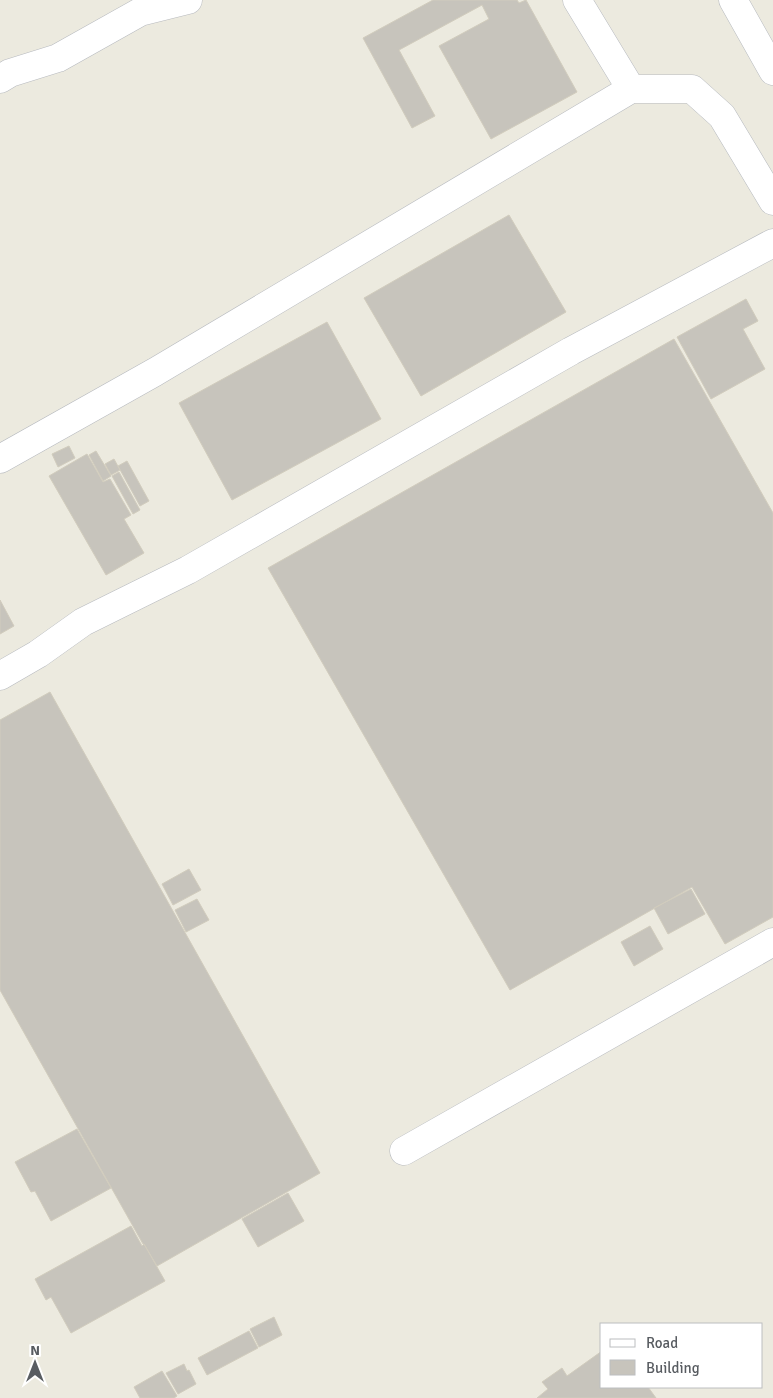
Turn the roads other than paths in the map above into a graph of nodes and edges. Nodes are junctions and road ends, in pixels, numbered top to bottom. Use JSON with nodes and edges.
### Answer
{"nodes":[{"id":1,"x":188,"y":0,"type":"edge"},
{"id":2,"x":577,"y":0,"type":"edge"},
{"id":3,"x":733,"y":0,"type":"edge"},
{"id":4,"x":773,"y":71,"type":"edge"},
{"id":5,"x":0,"y":79,"type":"edge"},
{"id":6,"x":632,"y":89,"type":"junction"},
{"id":7,"x":773,"y":201,"type":"edge"},
{"id":8,"x":773,"y":243,"type":"edge"},
{"id":9,"x":0,"y":459,"type":"edge"},
{"id":10,"x":0,"y":676,"type":"edge"},
{"id":11,"x":773,"y":942,"type":"edge"},
{"id":12,"x":404,"y":1151,"type":"dead end"}],
"edges":[{"from":1,"to":5,"type":"lane"},
{"from":2,"to":6,"type":"lane"},
{"from":3,"to":4,"type":"lane"},
{"from":6,"to":7,"type":"lane"},
{"from":6,"to":9,"type":"lane"},
{"from":8,"to":10,"type":"lane"},
{"from":11,"to":12,"type":"lane"}]}
